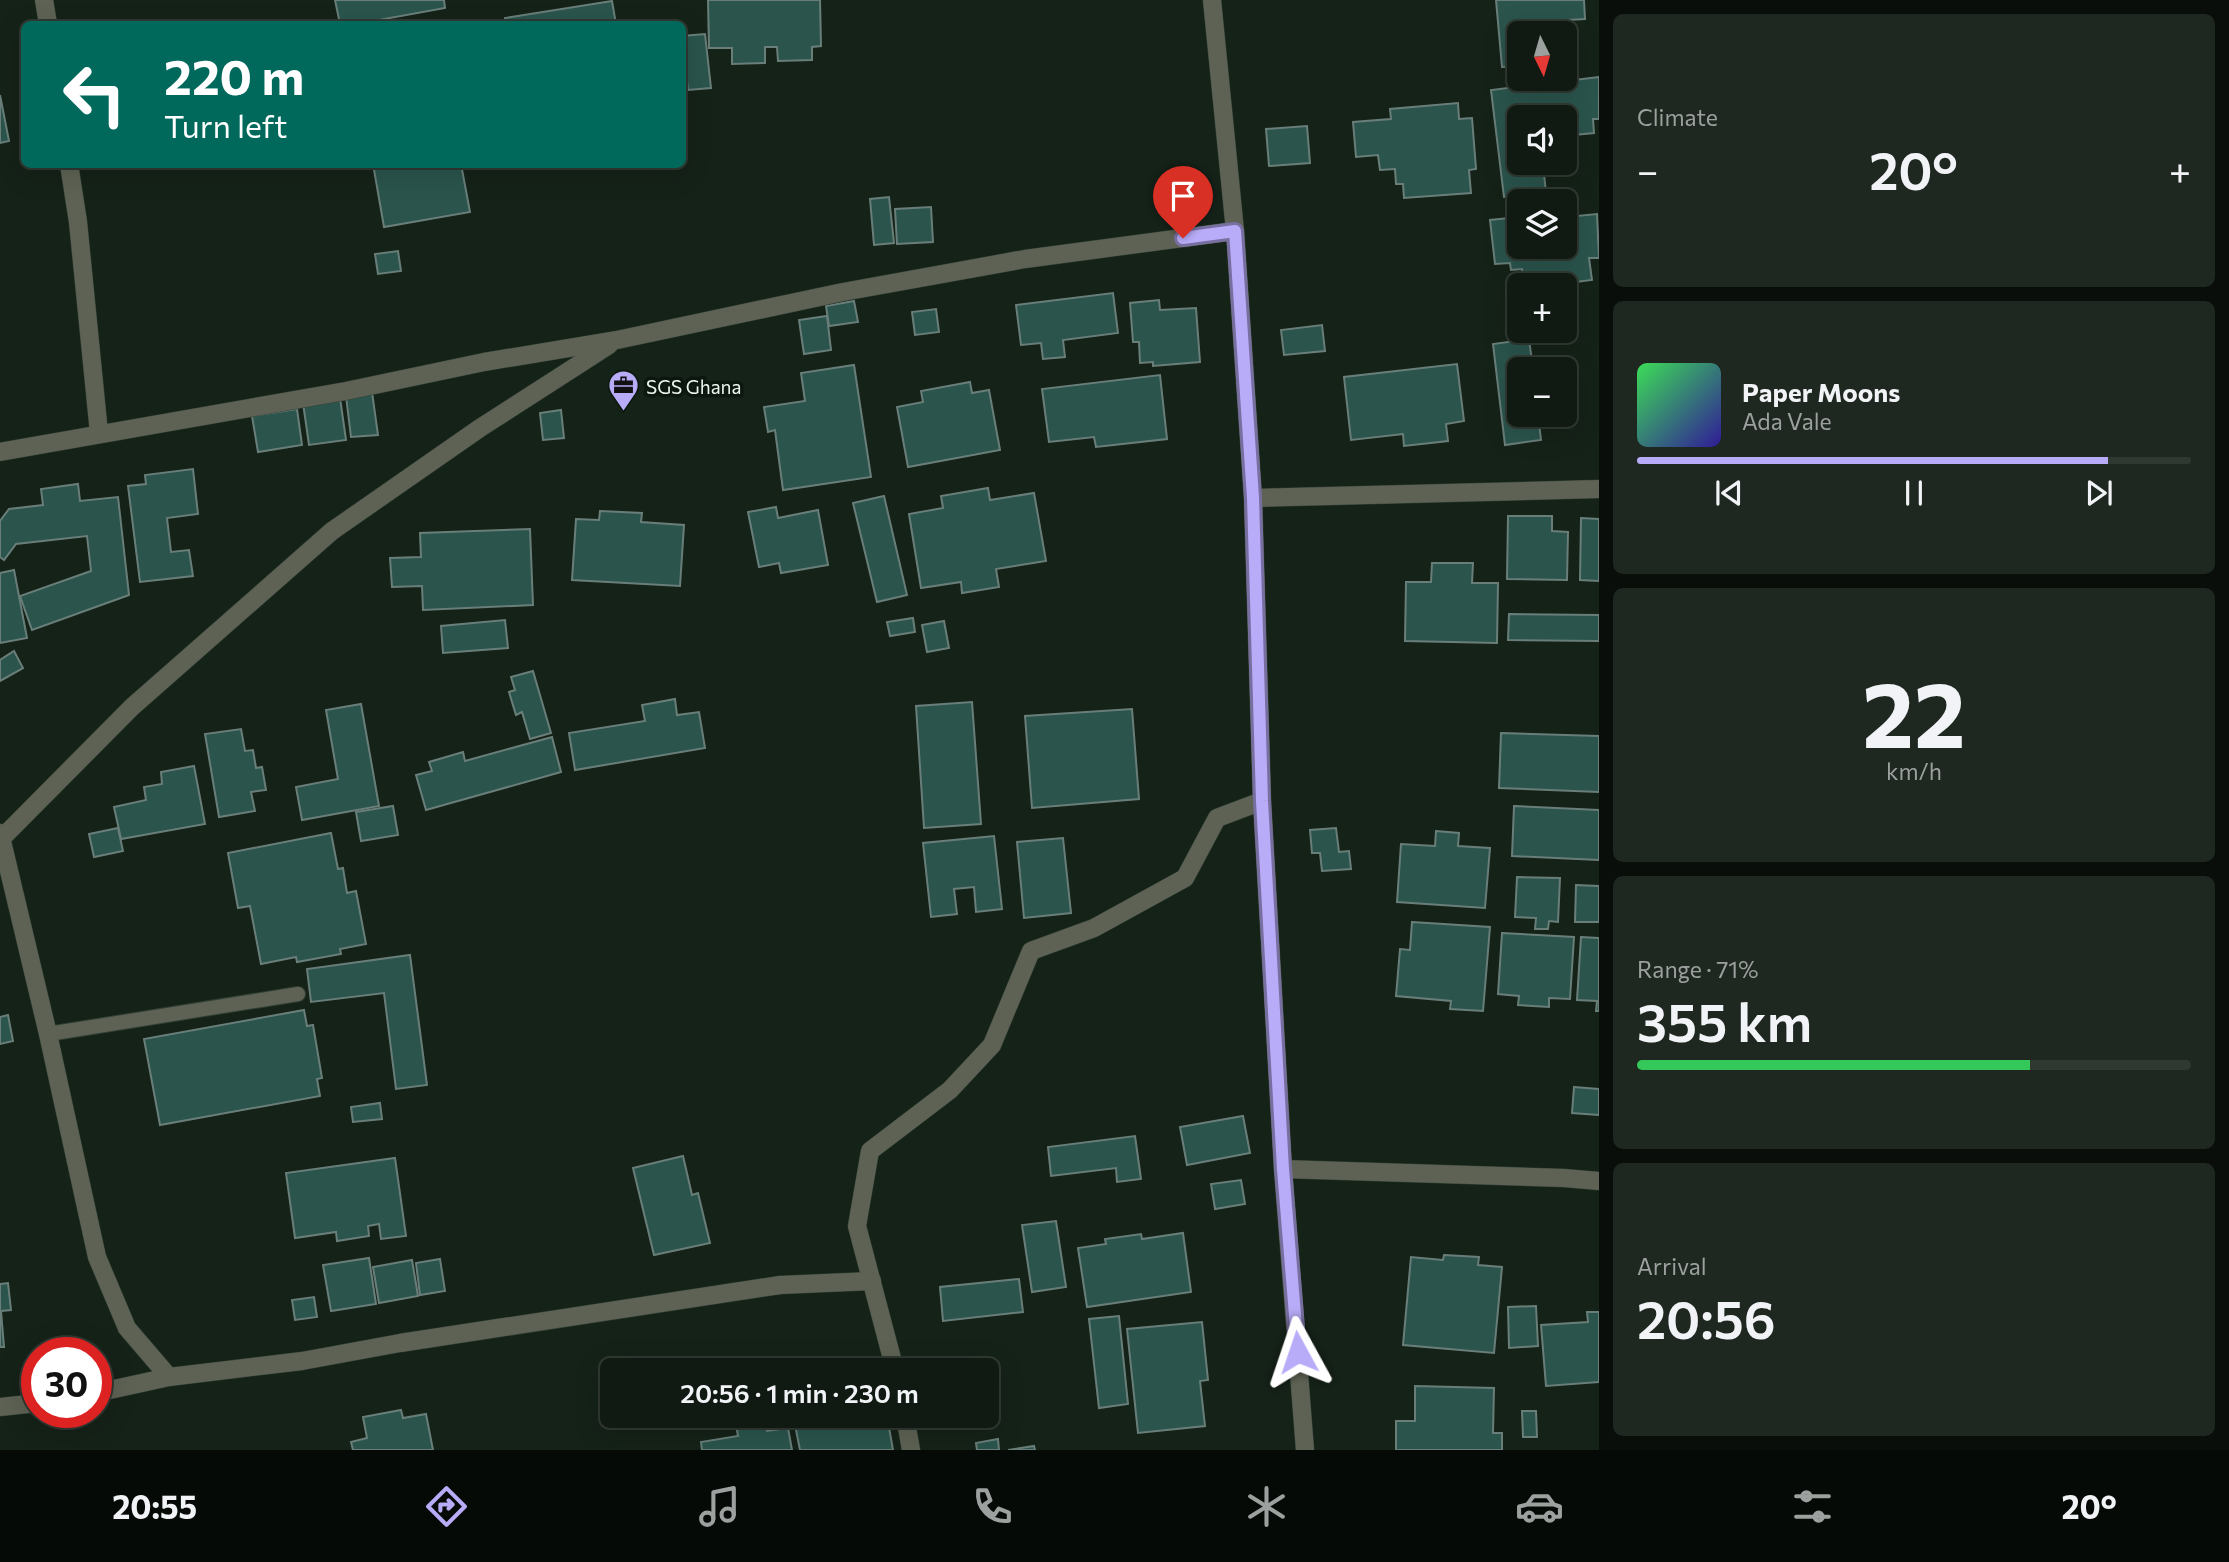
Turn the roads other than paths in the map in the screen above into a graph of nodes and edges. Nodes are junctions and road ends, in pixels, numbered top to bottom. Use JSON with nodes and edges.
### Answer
{"nodes":[{"id":1,"x":44,"y":0,"type":"edge"},
{"id":2,"x":1212,"y":0,"type":"edge"},
{"id":3,"x":48,"y":21,"type":"edge"},
{"id":4,"x":70,"y":168,"type":"edge"},
{"id":5,"x":1235,"y":231,"type":"junction"},
{"id":6,"x":617,"y":340,"type":"junction"},
{"id":7,"x":99,"y":433,"type":"junction"},
{"id":8,"x":0,"y":452,"type":"edge"},
{"id":9,"x":1599,"y":489,"type":"edge"},
{"id":10,"x":1253,"y":498,"type":"junction"},
{"id":11,"x":1262,"y":801,"type":"junction"},
{"id":12,"x":1,"y":837,"type":"edge"},
{"id":13,"x":298,"y":994,"type":"dead end"},
{"id":14,"x":48,"y":1034,"type":"junction"},
{"id":15,"x":1283,"y":1169,"type":"junction"},
{"id":16,"x":1599,"y":1181,"type":"edge"},
{"id":17,"x":873,"y":1281,"type":"junction"},
{"id":18,"x":892,"y":1358,"type":"edge"},
{"id":19,"x":169,"y":1377,"type":"junction"},
{"id":20,"x":112,"y":1389,"type":"edge"},
{"id":21,"x":21,"y":1405,"type":"edge"},
{"id":22,"x":0,"y":1407,"type":"edge"},
{"id":23,"x":907,"y":1428,"type":"edge"},
{"id":24,"x":911,"y":1450,"type":"edge"},
{"id":25,"x":1305,"y":1450,"type":"edge"}],
"edges":[{"from":1,"to":3,"type":"street"},
{"from":2,"to":5,"type":"street"},
{"from":4,"to":7,"type":"street"},
{"from":5,"to":6,"type":"street"},
{"from":5,"to":10,"type":"street"},
{"from":6,"to":7,"type":"street"},
{"from":6,"to":12,"type":"street"},
{"from":7,"to":8,"type":"street"},
{"from":9,"to":10,"type":"street"},
{"from":10,"to":11,"type":"street"},
{"from":11,"to":15,"type":"street"},
{"from":11,"to":17,"type":"street"},
{"from":12,"to":14,"type":"street"},
{"from":13,"to":14,"type":"lane"},
{"from":14,"to":19,"type":"street"},
{"from":15,"to":16,"type":"street"},
{"from":15,"to":25,"type":"street"},
{"from":17,"to":18,"type":"street"},
{"from":17,"to":19,"type":"street"},
{"from":19,"to":20,"type":"street"},
{"from":21,"to":22,"type":"street"},
{"from":23,"to":24,"type":"street"}]}
